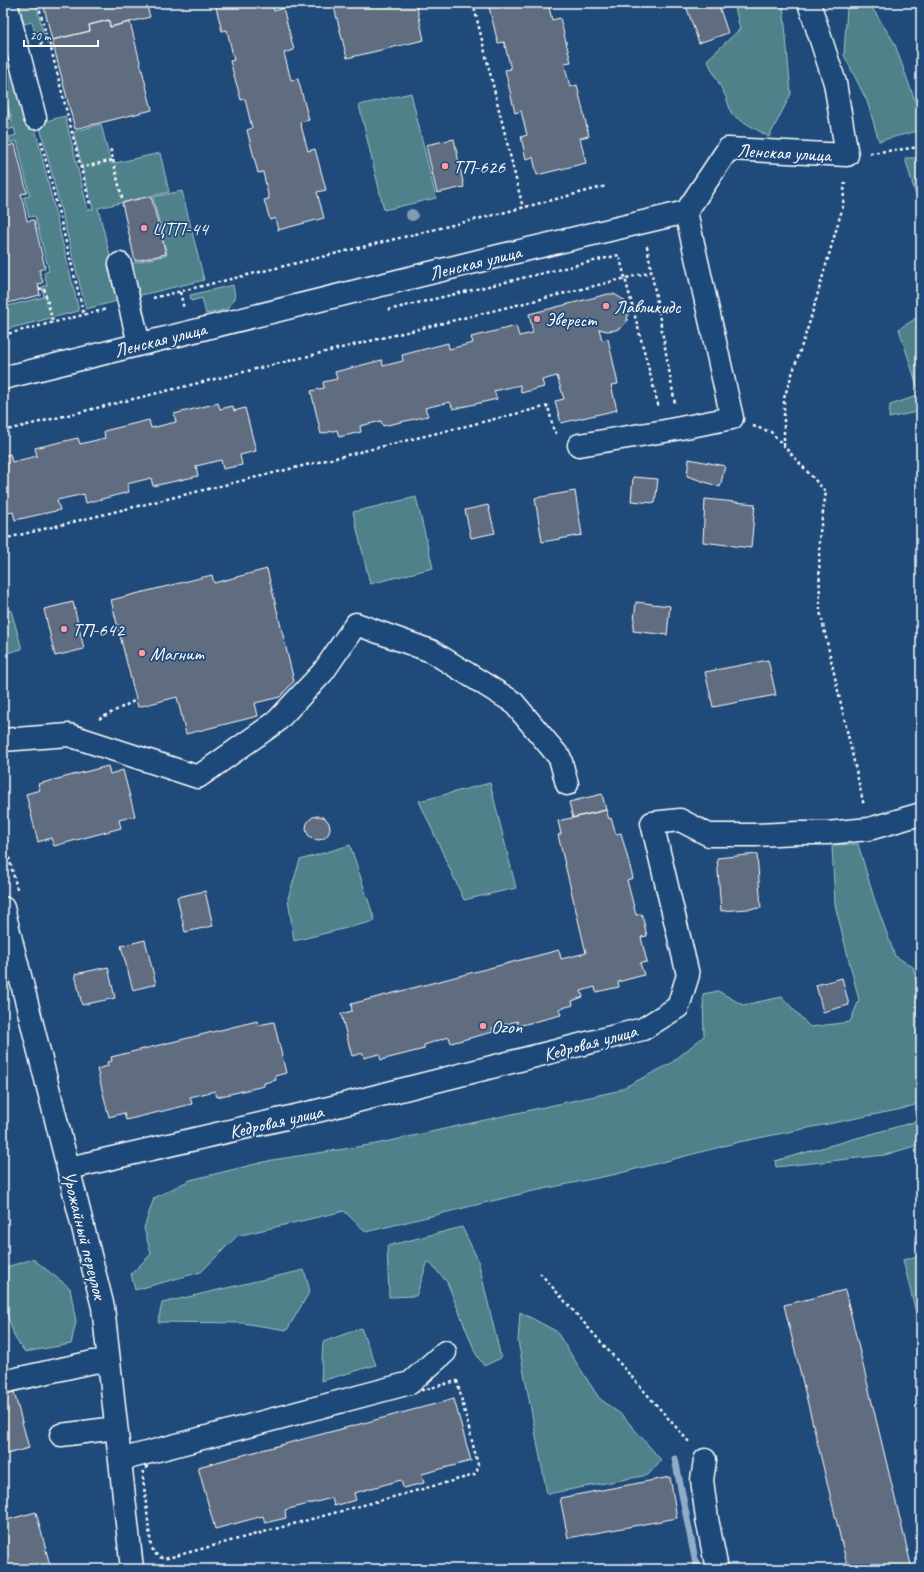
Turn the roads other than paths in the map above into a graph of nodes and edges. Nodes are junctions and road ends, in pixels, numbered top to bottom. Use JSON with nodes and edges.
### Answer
{"nodes":[{"id":1,"x":6,"y":3,"type":"edge"},
{"id":2,"x":808,"y":3,"type":"edge"},
{"id":3,"x":35,"y":118,"type":"dead end"},
{"id":4,"x":686,"y":212,"type":"junction"},
{"id":5,"x":120,"y":264,"type":"dead end"},
{"id":6,"x":139,"y":344,"type":"junction"},
{"id":7,"x":3,"y":378,"type":"edge"},
{"id":8,"x":579,"y":445,"type":"road end"},
{"id":9,"x":3,"y":740,"type":"edge"},
{"id":10,"x":567,"y":784,"type":"dead end"},
{"id":11,"x":921,"y":814,"type":"edge"},
{"id":12,"x":3,"y":908,"type":"edge"},
{"id":13,"x":69,"y":1168,"type":"junction"},
{"id":14,"x":445,"y":1352,"type":"dead end"},
{"id":15,"x":109,"y":1361,"type":"junction"},
{"id":16,"x":3,"y":1382,"type":"edge"},
{"id":17,"x":116,"y":1428,"type":"junction"},
{"id":18,"x":61,"y":1435,"type":"dead end"},
{"id":19,"x":120,"y":1460,"type":"junction"},
{"id":20,"x":705,"y":1460,"type":"road end"},
{"id":21,"x":132,"y":1569,"type":"edge"},
{"id":22,"x":717,"y":1569,"type":"edge"}],
"edges":[{"from":1,"to":3,"type":"street"},
{"from":2,"to":4,"type":"street","name":"Ленская улица"},
{"from":4,"to":6,"type":"street","name":"Ленская улица"},
{"from":4,"to":8,"type":"street"},
{"from":5,"to":6,"type":"street"},
{"from":6,"to":7,"type":"street","name":"Ленская улица"},
{"from":9,"to":10,"type":"street"},
{"from":11,"to":13,"type":"street","name":"Кедровая улица"},
{"from":12,"to":13,"type":"street","name":"Урожайный переулок"},
{"from":13,"to":15,"type":"street","name":"Урожайный переулок"},
{"from":14,"to":19,"type":"street"},
{"from":15,"to":16,"type":"street"},
{"from":15,"to":17,"type":"street","name":"Урожайный переулок"},
{"from":17,"to":18,"type":"street"},
{"from":17,"to":19,"type":"street","name":"Урожайный переулок"},
{"from":19,"to":21,"type":"street","name":"Урожайный переулок"},
{"from":20,"to":22,"type":"street"}]}
